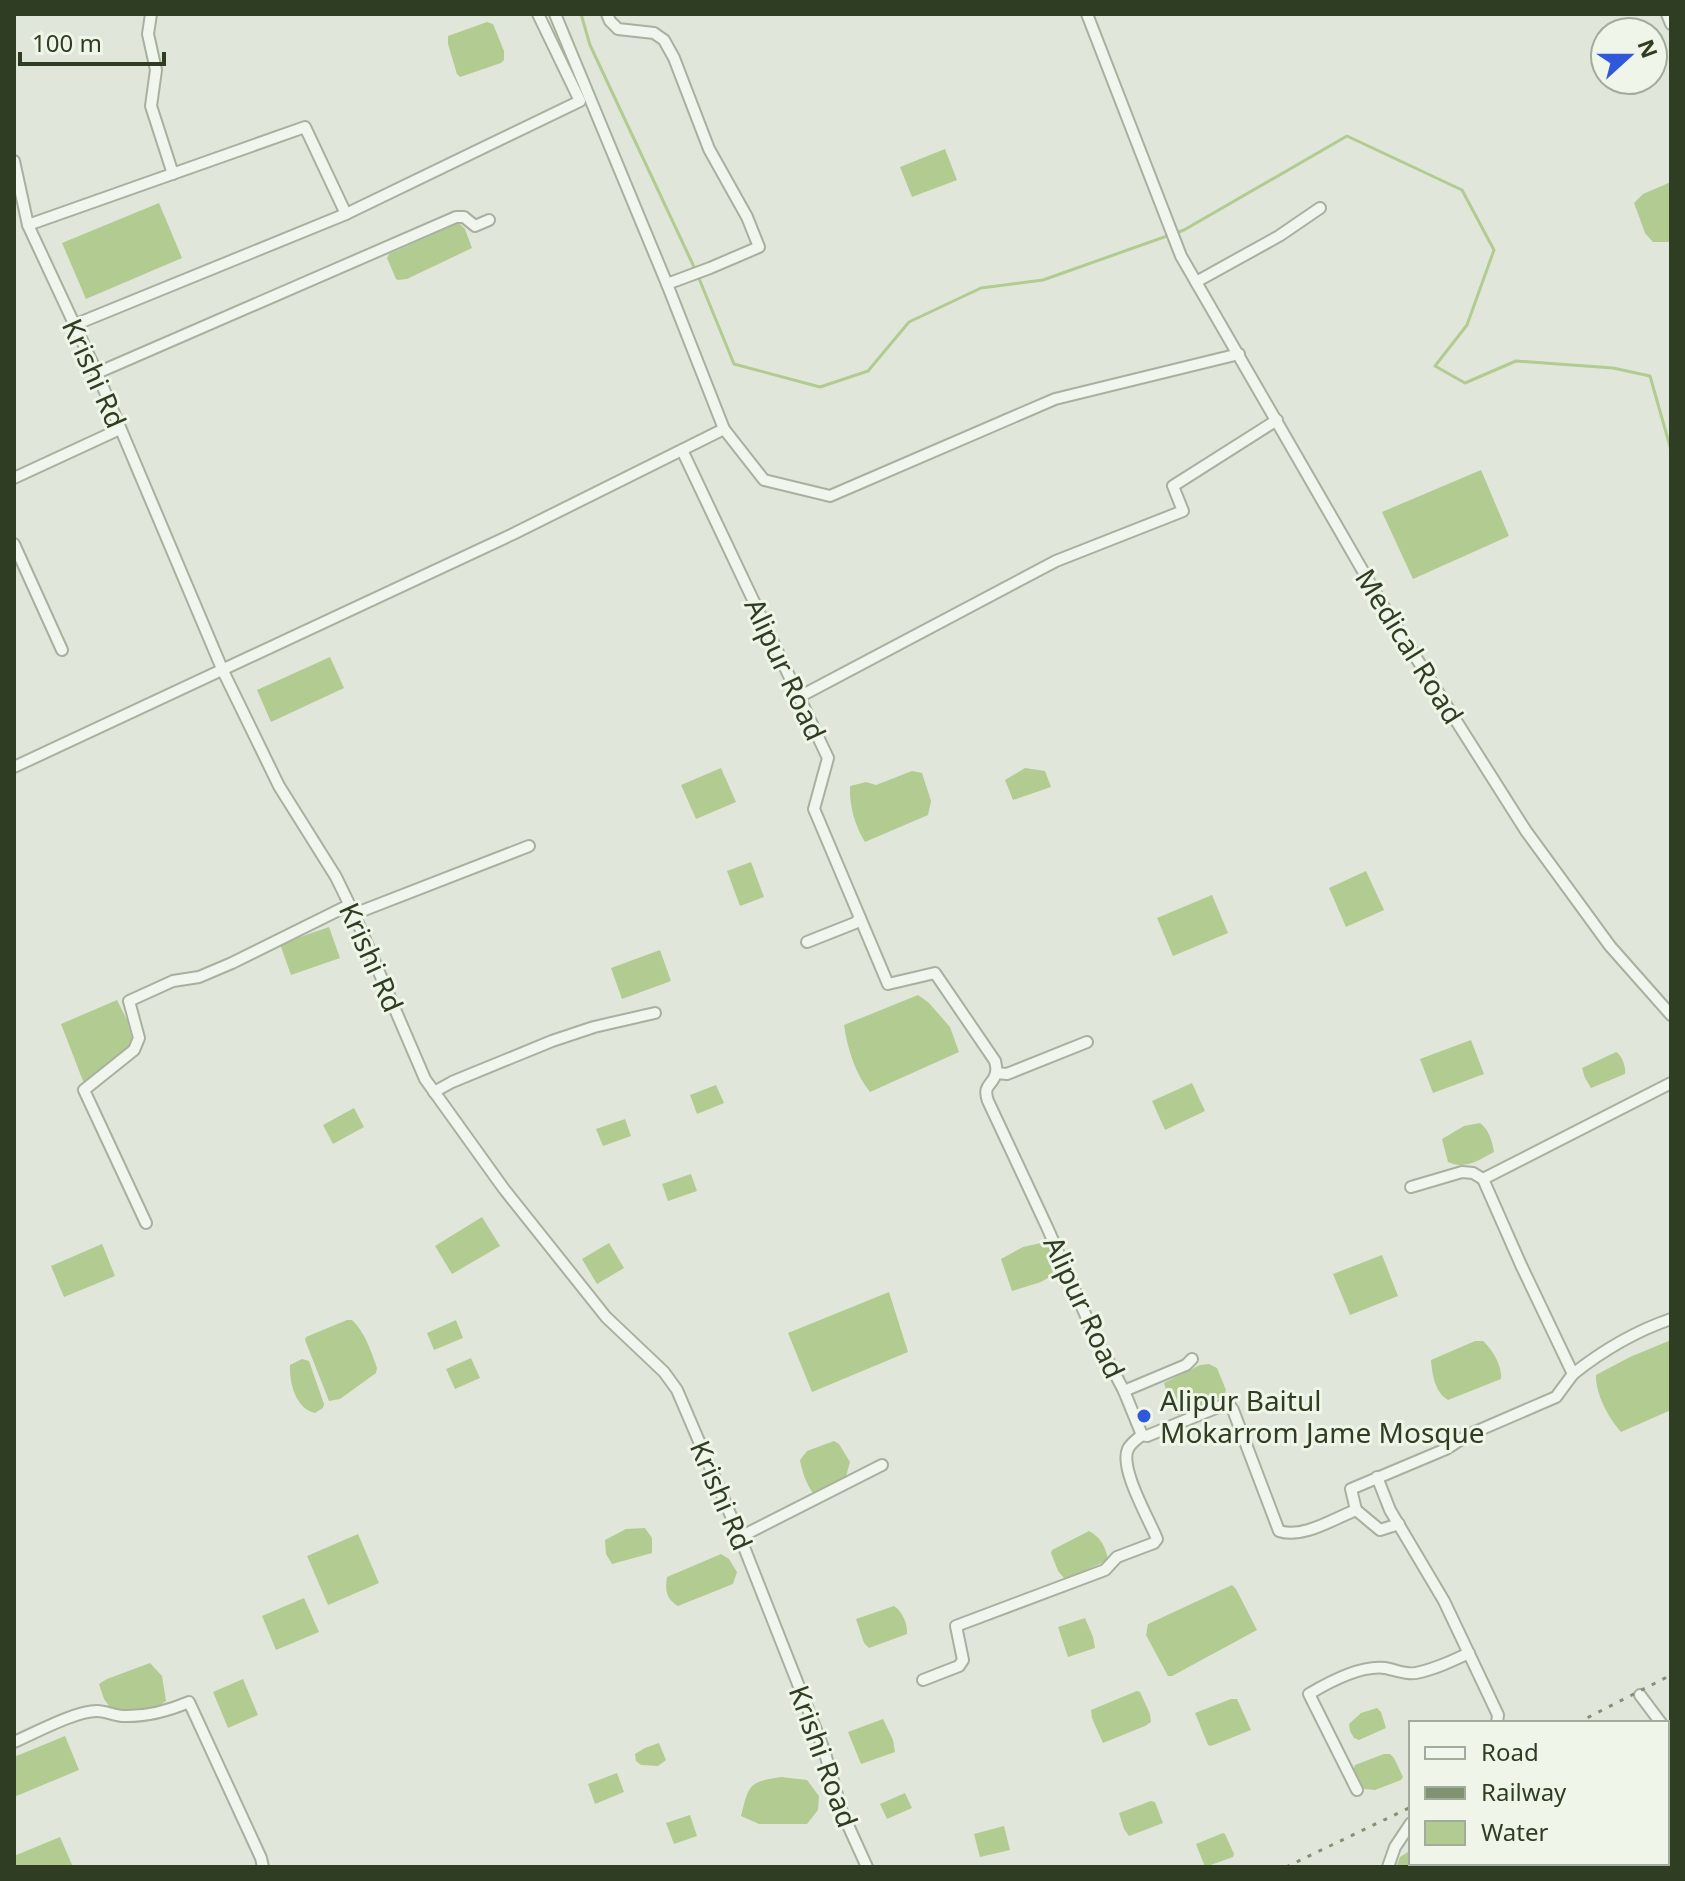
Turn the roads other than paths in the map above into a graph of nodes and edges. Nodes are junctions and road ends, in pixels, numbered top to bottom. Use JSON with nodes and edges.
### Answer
{"nodes":[{"id":1,"x":151,"y":14,"type":"edge"},
{"id":2,"x":538,"y":14,"type":"edge"},
{"id":3,"x":555,"y":14,"type":"edge"},
{"id":4,"x":607,"y":14,"type":"edge"},
{"id":5,"x":1087,"y":14,"type":"edge"},
{"id":6,"x":1667,"y":14,"type":"edge"},
{"id":7,"x":1671,"y":24,"type":"edge"},
{"id":8,"x":14,"y":161,"type":"edge"},
{"id":9,"x":173,"y":174,"type":"junction"},
{"id":10,"x":1320,"y":208,"type":"dead end"},
{"id":11,"x":346,"y":214,"type":"junction"},
{"id":12,"x":489,"y":220,"type":"dead end"},
{"id":13,"x":28,"y":225,"type":"junction"},
{"id":14,"x":1196,"y":282,"type":"junction"},
{"id":15,"x":667,"y":284,"type":"junction"},
{"id":16,"x":74,"y":325,"type":"junction"},
{"id":17,"x":1239,"y":354,"type":"junction"},
{"id":18,"x":97,"y":373,"type":"junction"},
{"id":19,"x":1277,"y":420,"type":"junction"},
{"id":20,"x":120,"y":429,"type":"junction"},
{"id":21,"x":724,"y":429,"type":"junction"},
{"id":22,"x":682,"y":450,"type":"junction"},
{"id":23,"x":14,"y":478,"type":"edge"},
{"id":24,"x":14,"y":544,"type":"edge"},
{"id":25,"x":62,"y":650,"type":"dead end"},
{"id":26,"x":223,"y":671,"type":"junction"},
{"id":27,"x":799,"y":697,"type":"junction"},
{"id":28,"x":14,"y":767,"type":"edge"},
{"id":29,"x":529,"y":846,"type":"dead end"},
{"id":30,"x":352,"y":909,"type":"junction"},
{"id":31,"x":860,"y":918,"type":"junction"},
{"id":32,"x":807,"y":942,"type":"dead end"},
{"id":33,"x":655,"y":1013,"type":"dead end"},
{"id":34,"x":1671,"y":1015,"type":"edge"},
{"id":35,"x":1087,"y":1042,"type":"dead end"},
{"id":36,"x":996,"y":1073,"type":"junction"},
{"id":37,"x":1671,"y":1083,"type":"edge"},
{"id":38,"x":434,"y":1092,"type":"junction"},
{"id":39,"x":1483,"y":1179,"type":"junction"},
{"id":40,"x":1411,"y":1187,"type":"dead end"},
{"id":41,"x":146,"y":1223,"type":"dead end"},
{"id":42,"x":1671,"y":1319,"type":"edge"},
{"id":43,"x":1192,"y":1359,"type":"dead end"},
{"id":44,"x":1573,"y":1374,"type":"junction"},
{"id":45,"x":1124,"y":1391,"type":"junction"},
{"id":46,"x":1142,"y":1435,"type":"junction"},
{"id":47,"x":882,"y":1465,"type":"dead end"},
{"id":48,"x":1377,"y":1477,"type":"junction"},
{"id":49,"x":1356,"y":1510,"type":"junction"},
{"id":50,"x":1399,"y":1524,"type":"junction"},
{"id":51,"x":740,"y":1537,"type":"junction"},
{"id":52,"x":783,"y":1644,"type":"joint"},
{"id":53,"x":1469,"y":1653,"type":"junction"},
{"id":54,"x":923,"y":1680,"type":"dead end"},
{"id":55,"x":1640,"y":1695,"type":"dead end"},
{"id":56,"x":1497,"y":1721,"type":"edge"},
{"id":57,"x":1660,"y":1721,"type":"edge"},
{"id":58,"x":14,"y":1742,"type":"edge"},
{"id":59,"x":1357,"y":1790,"type":"dead end"},
{"id":60,"x":1409,"y":1826,"type":"edge"},
{"id":61,"x":263,"y":1867,"type":"edge"},
{"id":62,"x":867,"y":1867,"type":"edge"},
{"id":63,"x":1388,"y":1867,"type":"edge"}],
"edges":[{"from":1,"to":9,"type":"street"},
{"from":2,"to":11,"type":"street"},
{"from":3,"to":15,"type":"street"},
{"from":4,"to":15,"type":"street"},
{"from":5,"to":14,"type":"street","name":"Medical Road"},
{"from":6,"to":7,"type":"street"},
{"from":8,"to":13,"type":"street","name":"Krishi Rd"},
{"from":9,"to":11,"type":"street"},
{"from":9,"to":13,"type":"street"},
{"from":10,"to":14,"type":"street"},
{"from":11,"to":16,"type":"street"},
{"from":12,"to":18,"type":"street"},
{"from":13,"to":16,"type":"street","name":"Krishi Rd"},
{"from":14,"to":17,"type":"street","name":"Medical Road"},
{"from":15,"to":21,"type":"street"},
{"from":16,"to":18,"type":"street","name":"Krishi Rd"},
{"from":17,"to":19,"type":"street","name":"Medical Road"},
{"from":17,"to":21,"type":"street"},
{"from":18,"to":20,"type":"street","name":"Krishi Rd"},
{"from":19,"to":27,"type":"street"},
{"from":19,"to":34,"type":"street","name":"Medical Road"},
{"from":20,"to":23,"type":"street"},
{"from":20,"to":26,"type":"street","name":"Krishi Rd"},
{"from":21,"to":22,"type":"street"},
{"from":22,"to":26,"type":"street"},
{"from":22,"to":27,"type":"street","name":"Alipur Road"},
{"from":24,"to":25,"type":"street"},
{"from":26,"to":28,"type":"street"},
{"from":26,"to":30,"type":"street","name":"Krishi Rd"},
{"from":27,"to":31,"type":"street","name":"Alipur Road"},
{"from":29,"to":30,"type":"street"},
{"from":30,"to":38,"type":"street","name":"Krishi Rd"},
{"from":30,"to":41,"type":"street"},
{"from":31,"to":32,"type":"street"},
{"from":31,"to":36,"type":"street","name":"Alipur Road"},
{"from":33,"to":38,"type":"street"},
{"from":35,"to":36,"type":"street"},
{"from":36,"to":45,"type":"street","name":"Alipur Road"},
{"from":37,"to":39,"type":"street"},
{"from":38,"to":51,"type":"street","name":"Krishi Rd"},
{"from":39,"to":40,"type":"street"},
{"from":39,"to":44,"type":"street"},
{"from":42,"to":44,"type":"street"},
{"from":43,"to":45,"type":"street"},
{"from":44,"to":48,"type":"street"},
{"from":45,"to":46,"type":"street","name":"Alipur Road"},
{"from":46,"to":49,"type":"street"},
{"from":46,"to":54,"type":"street"},
{"from":47,"to":51,"type":"street"},
{"from":48,"to":49,"type":"street"},
{"from":48,"to":50,"type":"street"},
{"from":49,"to":50,"type":"street"},
{"from":50,"to":53,"type":"street"},
{"from":51,"to":52,"type":"street","name":"Krishi Rd"},
{"from":52,"to":62,"type":"street","name":"Krishi Road"},
{"from":53,"to":56,"type":"street"},
{"from":53,"to":59,"type":"street"},
{"from":55,"to":57,"type":"street"},
{"from":58,"to":61,"type":"street"},
{"from":60,"to":63,"type":"street"}]}
